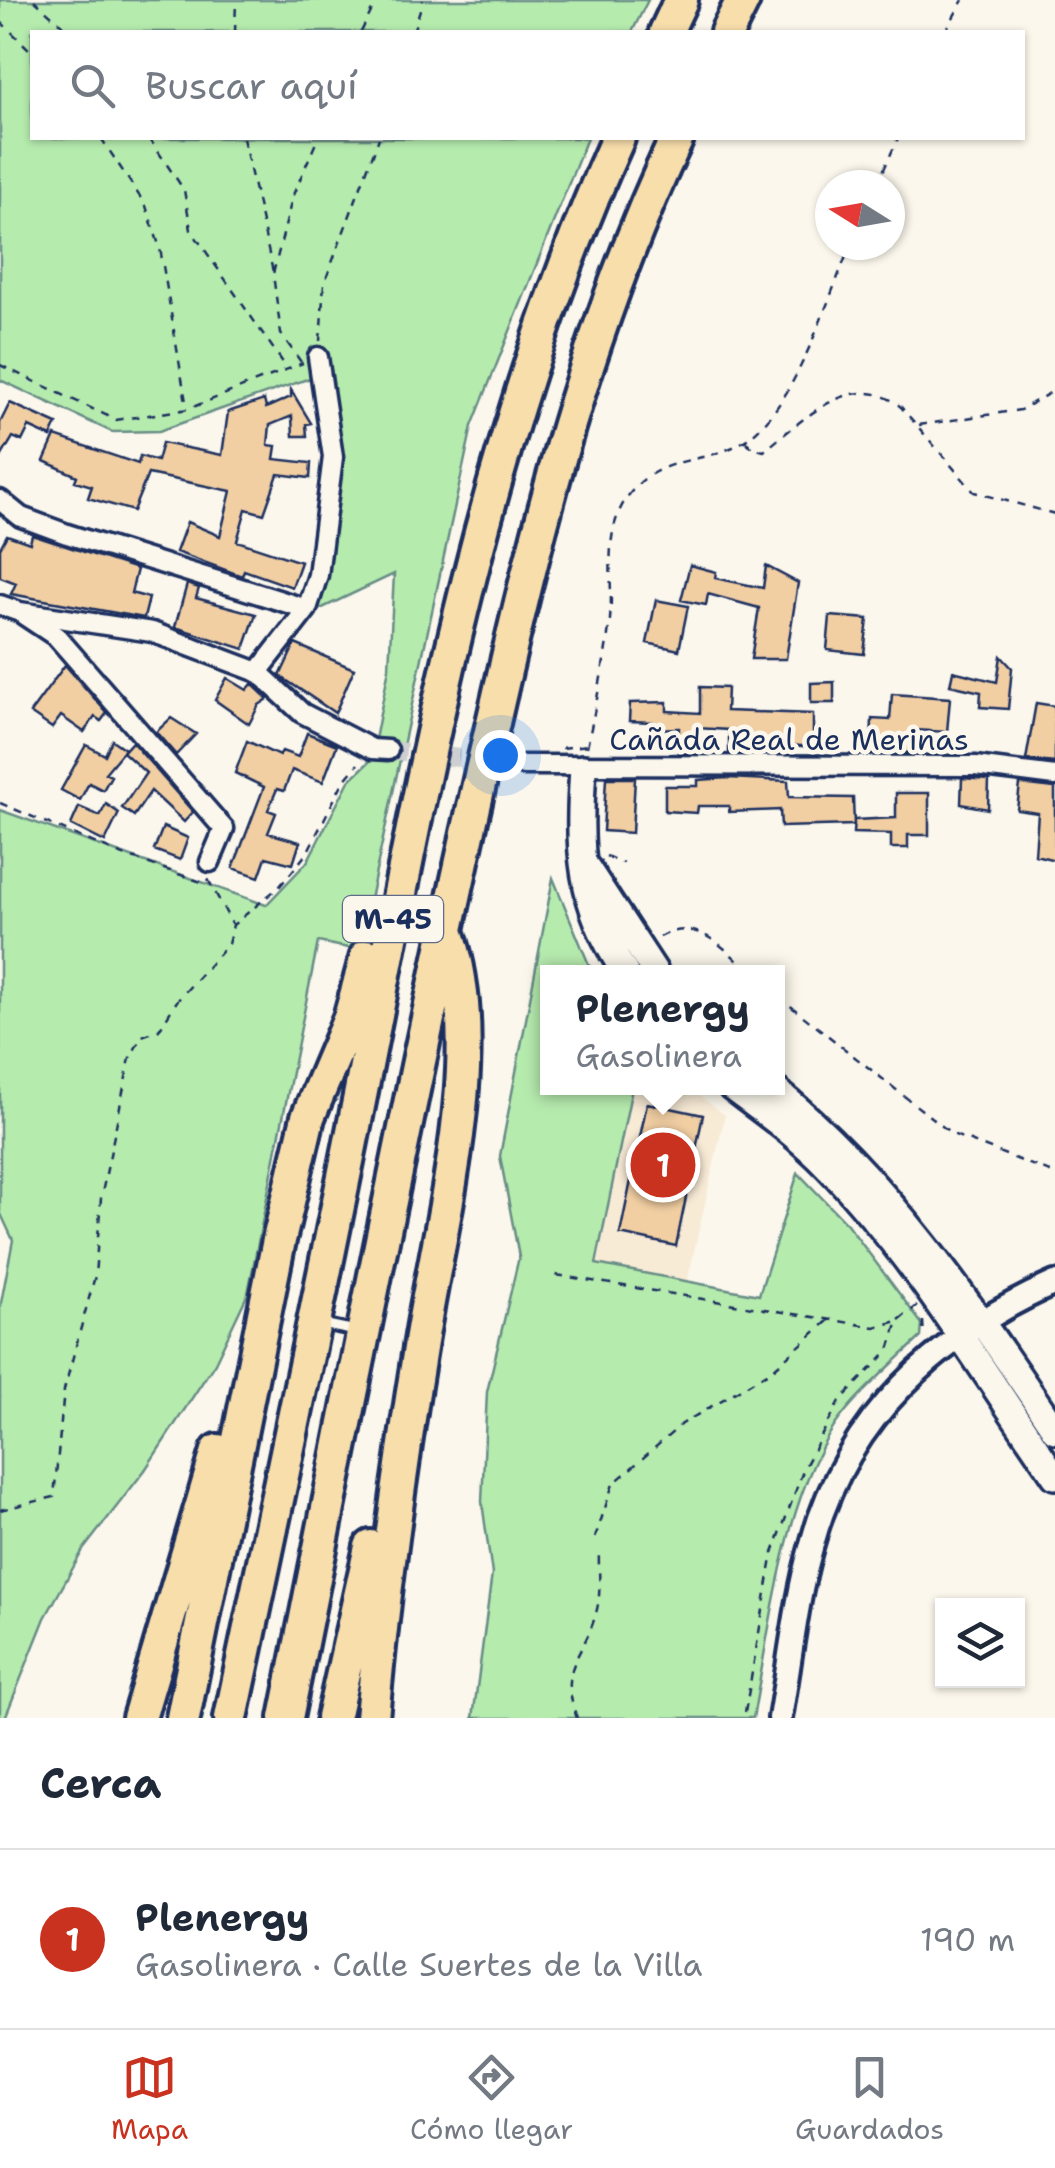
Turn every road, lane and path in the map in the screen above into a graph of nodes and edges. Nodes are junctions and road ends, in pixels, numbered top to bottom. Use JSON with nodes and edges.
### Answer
{"nodes":[{"id":1,"x":34,"y":0,"type":"edge"},
{"id":2,"x":236,"y":0,"type":"edge"},
{"id":3,"x":378,"y":0,"type":"edge"},
{"id":4,"x":423,"y":0,"type":"edge"},
{"id":5,"x":680,"y":0,"type":"edge"},
{"id":6,"x":743,"y":0,"type":"edge"},
{"id":7,"x":963,"y":0,"type":"edge"},
{"id":8,"x":0,"y":21,"type":"edge"},
{"id":9,"x":68,"y":30,"type":"edge"},
{"id":10,"x":234,"y":30,"type":"edge"},
{"id":11,"x":362,"y":30,"type":"edge"},
{"id":12,"x":414,"y":30,"type":"edge"},
{"id":13,"x":667,"y":30,"type":"edge"},
{"id":14,"x":728,"y":30,"type":"edge"},
{"id":15,"x":946,"y":30,"type":"edge"},
{"id":16,"x":30,"y":50,"type":"edge"},
{"id":17,"x":102,"y":140,"type":"edge"},
{"id":18,"x":149,"y":140,"type":"edge"},
{"id":19,"x":243,"y":140,"type":"edge"},
{"id":20,"x":317,"y":140,"type":"edge"},
{"id":21,"x":378,"y":140,"type":"edge"},
{"id":22,"x":617,"y":140,"type":"edge"},
{"id":23,"x":676,"y":140,"type":"edge"},
{"id":24,"x":897,"y":140,"type":"edge"},
{"id":25,"x":884,"y":170,"type":"edge"},
{"id":26,"x":844,"y":260,"type":"edge"},
{"id":27,"x":273,"y":274,"type":"junction"},
{"id":28,"x":310,"y":360,"type":"junction"},
{"id":29,"x":0,"y":365,"type":"edge"},
{"id":30,"x":287,"y":368,"type":"junction"},
{"id":31,"x":1055,"y":390,"type":"edge"},
{"id":32,"x":188,"y":409,"type":"junction"},
{"id":33,"x":917,"y":425,"type":"junction"},
{"id":34,"x":746,"y":440,"type":"junction"},
{"id":35,"x":0,"y":500,"type":"edge"},
{"id":36,"x":1055,"y":514,"type":"edge"},
{"id":37,"x":0,"y":605,"type":"edge"},
{"id":38,"x":307,"y":609,"type":"junction"},
{"id":39,"x":20,"y":612,"type":"junction"},
{"id":40,"x":258,"y":672,"type":"junction"},
{"id":41,"x":380,"y":749,"type":"joint"},
{"id":42,"x":522,"y":765,"type":"tunnel mouth"},
{"id":43,"x":584,"y":768,"type":"junction"},
{"id":44,"x":1055,"y":776,"type":"edge"},
{"id":45,"x":0,"y":803,"type":"edge"},
{"id":46,"x":579,"y":856,"type":"junction"},
{"id":47,"x":210,"y":862,"type":"joint"},
{"id":48,"x":404,"y":862,"type":"junction"},
{"id":49,"x":208,"y":884,"type":"junction"},
{"id":50,"x":233,"y":925,"type":"junction"},
{"id":51,"x":446,"y":930,"type":"junction"},
{"id":52,"x":655,"y":940,"type":"dead end"},
{"id":53,"x":621,"y":965,"type":"edge"},
{"id":54,"x":650,"y":965,"type":"edge"},
{"id":55,"x":742,"y":965,"type":"edge"},
{"id":56,"x":785,"y":1002,"type":"edge"},
{"id":57,"x":741,"y":1095,"type":"edge"},
{"id":58,"x":781,"y":1095,"type":"edge"},
{"id":59,"x":1055,"y":1174,"type":"edge"},
{"id":60,"x":438,"y":1232,"type":"junction"},
{"id":61,"x":279,"y":1240,"type":"junction"},
{"id":62,"x":556,"y":1275,"type":"dead end"},
{"id":63,"x":1055,"y":1284,"type":"edge"},
{"id":64,"x":920,"y":1304,"type":"dead end"},
{"id":65,"x":830,"y":1319,"type":"junction"},
{"id":66,"x":981,"y":1320,"type":"junction"},
{"id":67,"x":898,"y":1321,"type":"junction"},
{"id":68,"x":314,"y":1322,"type":"junction"},
{"id":69,"x":364,"y":1332,"type":"junction"},
{"id":70,"x":958,"y":1335,"type":"junction"},
{"id":71,"x":1055,"y":1430,"type":"edge"},
{"id":72,"x":1055,"y":1476,"type":"edge"},
{"id":73,"x":0,"y":1510,"type":"edge"},
{"id":74,"x":595,"y":1538,"type":"dead end"},
{"id":75,"x":599,"y":1548,"type":"dead end"},
{"id":76,"x":139,"y":1718,"type":"edge"},
{"id":77,"x":183,"y":1718,"type":"edge"},
{"id":78,"x":231,"y":1718,"type":"edge"},
{"id":79,"x":286,"y":1718,"type":"edge"},
{"id":80,"x":334,"y":1718,"type":"edge"},
{"id":81,"x":372,"y":1718,"type":"edge"},
{"id":82,"x":577,"y":1718,"type":"edge"},
{"id":83,"x":744,"y":1718,"type":"edge"},
{"id":84,"x":780,"y":1718,"type":"edge"}],
"edges":[{"from":1,"to":9,"type":"path"},
{"from":2,"to":10,"type":"path"},
{"from":3,"to":11,"type":"path"},
{"from":4,"to":12,"type":"path"},
{"from":5,"to":13,"type":"highway"},
{"from":6,"to":14,"type":"highway"},
{"from":7,"to":15,"type":"path"},
{"from":8,"to":16,"type":"path"},
{"from":17,"to":32,"type":"path"},
{"from":18,"to":30,"type":"path"},
{"from":19,"to":27,"type":"path"},
{"from":20,"to":27,"type":"path"},
{"from":21,"to":28,"type":"path"},
{"from":22,"to":48,"type":"highway","number":"M-45"},
{"from":23,"to":51,"type":"highway","number":"M-45"},
{"from":24,"to":25,"type":"path"},
{"from":26,"to":34,"type":"path"},
{"from":27,"to":28,"type":"path"},
{"from":28,"to":30,"type":"path"},
{"from":28,"to":38,"type":"street"},
{"from":29,"to":32,"type":"path"},
{"from":30,"to":32,"type":"path"},
{"from":31,"to":33,"type":"path"},
{"from":33,"to":34,"type":"path"},
{"from":33,"to":36,"type":"path"},
{"from":34,"to":43,"type":"path"},
{"from":35,"to":38,"type":"street"},
{"from":37,"to":39,"type":"street"},
{"from":38,"to":40,"type":"street"},
{"from":39,"to":40,"type":"street"},
{"from":39,"to":47,"type":"street"},
{"from":40,"to":41,"type":"street"},
{"from":41,"to":50,"type":"path"},
{"from":42,"to":43,"type":"street","name":"Cañada Real de Merinas"},
{"from":43,"to":44,"type":"street","name":"Cañada Real de Merinas"},
{"from":43,"to":46,"type":"main road"},
{"from":45,"to":49,"type":"path"},
{"from":46,"to":53,"type":"main road"},
{"from":46,"to":54,"type":"main road"},
{"from":47,"to":49,"type":"path"},
{"from":48,"to":61,"type":"highway"},
{"from":48,"to":68,"type":"highway","number":"M-45"},
{"from":49,"to":50,"type":"path"},
{"from":50,"to":73,"type":"path"},
{"from":51,"to":60,"type":"highway"},
{"from":51,"to":69,"type":"highway","number":"M-45"},
{"from":52,"to":55,"type":"path"},
{"from":56,"to":59,"type":"path"},
{"from":57,"to":70,"type":"main road"},
{"from":58,"to":66,"type":"main road"},
{"from":60,"to":80,"type":"highway"},
{"from":60,"to":81,"type":"highway"},
{"from":61,"to":76,"type":"highway"},
{"from":61,"to":77,"type":"highway"},
{"from":62,"to":65,"type":"path"},
{"from":63,"to":66,"type":"street"},
{"from":64,"to":67,"type":"path"},
{"from":65,"to":67,"type":"path"},
{"from":65,"to":74,"type":"path"},
{"from":66,"to":70,"type":"street"},
{"from":66,"to":71,"type":"main road"},
{"from":67,"to":83,"type":"path"},
{"from":68,"to":69,"type":"lane"},
{"from":68,"to":78,"type":"highway","number":"M-45"},
{"from":69,"to":79,"type":"highway","number":"M-45"},
{"from":70,"to":72,"type":"main road"},
{"from":70,"to":84,"type":"street"},
{"from":75,"to":82,"type":"path"}]}
